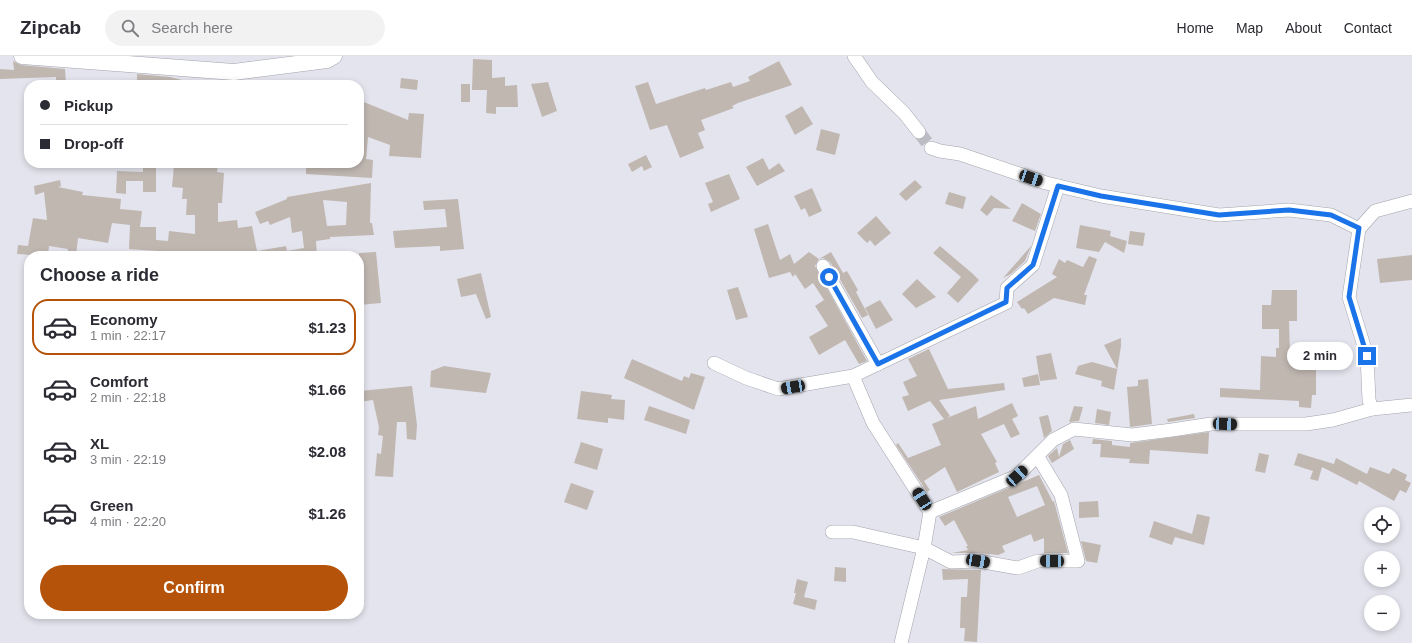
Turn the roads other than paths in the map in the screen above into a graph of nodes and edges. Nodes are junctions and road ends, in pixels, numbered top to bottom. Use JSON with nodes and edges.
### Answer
{"nodes":[{"id":1,"x":22,"y":56,"type":"edge"},
{"id":2,"x":334,"y":56,"type":"edge"},
{"id":3,"x":854,"y":56,"type":"edge"},
{"id":4,"x":162,"y":61,"type":"edge"},
{"id":5,"x":919,"y":132,"type":"tunnel mouth"},
{"id":6,"x":931,"y":148,"type":"tunnel mouth"},
{"id":7,"x":1058,"y":186,"type":"junction"},
{"id":8,"x":1412,"y":201,"type":"edge"},
{"id":9,"x":1359,"y":228,"type":"junction"},
{"id":10,"x":823,"y":266,"type":"dead end"},
{"id":11,"x":714,"y":363,"type":"dead end"},
{"id":12,"x":878,"y":364,"type":"junction"},
{"id":13,"x":853,"y":376,"type":"junction"},
{"id":14,"x":1412,"y":405,"type":"edge"},
{"id":15,"x":1372,"y":409,"type":"junction"},
{"id":16,"x":1038,"y":457,"type":"junction"},
{"id":17,"x":930,"y":512,"type":"junction"},
{"id":18,"x":832,"y":532,"type":"dead end"},
{"id":19,"x":924,"y":548,"type":"junction"},
{"id":20,"x":901,"y":643,"type":"edge"}],
"edges":[{"from":1,"to":4,"type":"street"},
{"from":2,"to":4,"type":"street"},
{"from":3,"to":5,"type":"street"},
{"from":6,"to":7,"type":"street"},
{"from":7,"to":9,"type":"street"},
{"from":7,"to":12,"type":"street"},
{"from":8,"to":9,"type":"street"},
{"from":9,"to":15,"type":"street"},
{"from":10,"to":12,"type":"street"},
{"from":11,"to":13,"type":"street"},
{"from":12,"to":13,"type":"street"},
{"from":13,"to":17,"type":"street"},
{"from":14,"to":15,"type":"street"},
{"from":15,"to":16,"type":"street"},
{"from":16,"to":17,"type":"street"},
{"from":16,"to":19,"type":"street"},
{"from":17,"to":19,"type":"street"},
{"from":18,"to":19,"type":"street"},
{"from":19,"to":20,"type":"street"}]}
